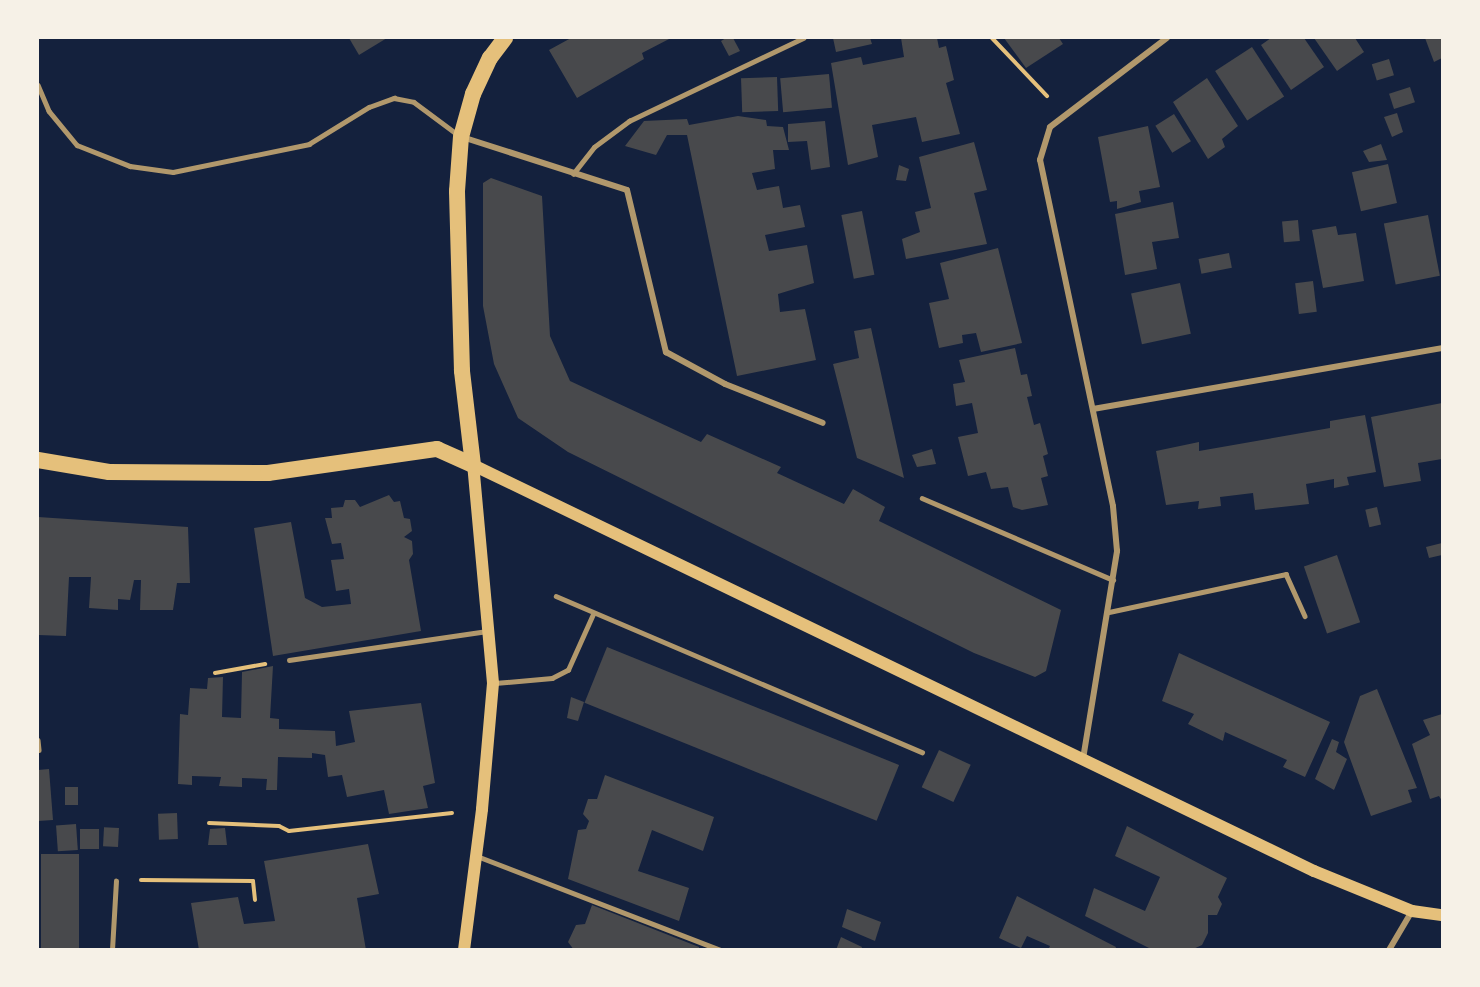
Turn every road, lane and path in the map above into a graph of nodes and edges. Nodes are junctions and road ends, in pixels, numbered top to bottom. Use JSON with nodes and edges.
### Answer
{"nodes":[{"id":1,"x":506,"y":38,"type":"edge"},
{"id":2,"x":803,"y":38,"type":"edge"},
{"id":3,"x":992,"y":38,"type":"edge"},
{"id":4,"x":1167,"y":38,"type":"edge"},
{"id":5,"x":38,"y":85,"type":"edge"},
{"id":6,"x":1066,"y":113,"type":"junction"},
{"id":7,"x":461,"y":137,"type":"junction"},
{"id":8,"x":573,"y":174,"type":"junction"},
{"id":9,"x":1443,"y":348,"type":"edge"},
{"id":10,"x":1094,"y":409,"type":"junction"},
{"id":11,"x":823,"y":423,"type":"dead end"},
{"id":12,"x":38,"y":460,"type":"edge"},
{"id":13,"x":473,"y":465,"type":"junction"},
{"id":14,"x":922,"y":498,"type":"dead end"},
{"id":15,"x":1113,"y":580,"type":"junction"},
{"id":16,"x":556,"y":596,"type":"dead end"},
{"id":17,"x":1108,"y":612,"type":"junction"},
{"id":18,"x":593,"y":614,"type":"junction"},
{"id":19,"x":1305,"y":616,"type":"dead end"},
{"id":20,"x":487,"y":631,"type":"junction"},
{"id":21,"x":289,"y":660,"type":"joint"},
{"id":22,"x":215,"y":673,"type":"dead end"},
{"id":23,"x":493,"y":683,"type":"junction"},
{"id":24,"x":38,"y":740,"type":"edge"},
{"id":25,"x":39,"y":750,"type":"edge"},
{"id":26,"x":922,"y":752,"type":"dead end"},
{"id":27,"x":1083,"y":759,"type":"junction"},
{"id":28,"x":482,"y":809,"type":"junction"},
{"id":29,"x":209,"y":824,"type":"dead end"},
{"id":30,"x":477,"y":856,"type":"junction"},
{"id":31,"x":116,"y":881,"type":"joint"},
{"id":32,"x":255,"y":900,"type":"dead end"},
{"id":33,"x":1412,"y":911,"type":"junction"},
{"id":34,"x":1443,"y":915,"type":"edge"},
{"id":35,"x":112,"y":950,"type":"edge"},
{"id":36,"x":464,"y":950,"type":"edge"},
{"id":37,"x":720,"y":950,"type":"edge"},
{"id":38,"x":1389,"y":950,"type":"edge"}],
"edges":[{"from":1,"to":7,"type":"highway"},
{"from":2,"to":8,"type":"lane"},
{"from":3,"to":6,"type":"path"},
{"from":4,"to":6,"type":"street"},
{"from":5,"to":7,"type":"lane"},
{"from":6,"to":10,"type":"street"},
{"from":7,"to":8,"type":"street"},
{"from":7,"to":13,"type":"highway"},
{"from":8,"to":11,"type":"street"},
{"from":9,"to":10,"type":"street"},
{"from":10,"to":15,"type":"street"},
{"from":12,"to":13,"type":"highway"},
{"from":13,"to":20,"type":"main road"},
{"from":13,"to":27,"type":"main road"},
{"from":14,"to":15,"type":"lane"},
{"from":15,"to":17,"type":"street"},
{"from":16,"to":18,"type":"lane"},
{"from":17,"to":19,"type":"lane"},
{"from":17,"to":27,"type":"street"},
{"from":18,"to":23,"type":"lane"},
{"from":18,"to":26,"type":"lane"},
{"from":20,"to":21,"type":"lane"},
{"from":20,"to":23,"type":"main road"},
{"from":21,"to":22,"type":"path"},
{"from":23,"to":28,"type":"main road"},
{"from":24,"to":25,"type":"lane"},
{"from":27,"to":33,"type":"main road"},
{"from":28,"to":29,"type":"path"},
{"from":28,"to":30,"type":"main road"},
{"from":30,"to":36,"type":"main road"},
{"from":30,"to":37,"type":"lane"},
{"from":31,"to":32,"type":"path"},
{"from":31,"to":35,"type":"lane"},
{"from":33,"to":34,"type":"main road"},
{"from":33,"to":38,"type":"street"}]}
